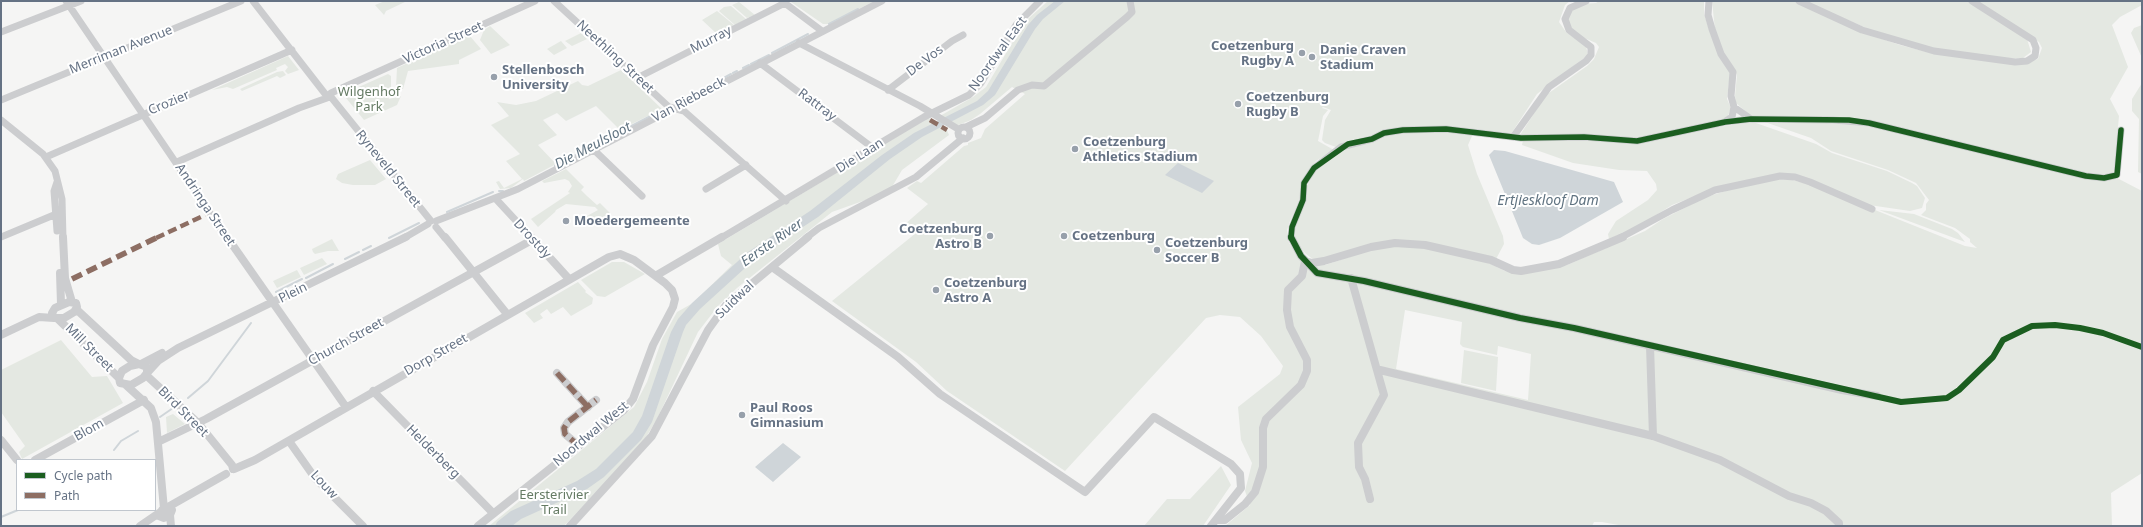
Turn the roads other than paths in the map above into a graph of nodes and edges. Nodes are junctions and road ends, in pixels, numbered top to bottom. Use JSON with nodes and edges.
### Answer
{"nodes":[{"id":1,"x":82,"y":1,"type":"edge"},
{"id":2,"x":241,"y":1,"type":"edge"},
{"id":3,"x":253,"y":1,"type":"edge"},
{"id":4,"x":535,"y":1,"type":"edge"},
{"id":5,"x":554,"y":1,"type":"edge"},
{"id":6,"x":882,"y":1,"type":"edge"},
{"id":7,"x":1040,"y":1,"type":"edge"},
{"id":8,"x":1130,"y":1,"type":"edge"},
{"id":9,"x":1586,"y":1,"type":"edge"},
{"id":10,"x":1709,"y":1,"type":"edge"},
{"id":11,"x":1799,"y":1,"type":"edge"},
{"id":12,"x":1972,"y":1,"type":"edge"},
{"id":13,"x":784,"y":2,"type":"edge"},
{"id":14,"x":68,"y":3,"type":"edge"},
{"id":15,"x":822,"y":31,"type":"junction"},
{"id":16,"x":1,"y":32,"type":"edge"},
{"id":17,"x":963,"y":35,"type":"dead end"},
{"id":18,"x":799,"y":43,"type":"junction"},
{"id":19,"x":292,"y":50,"type":"junction"},
{"id":20,"x":104,"y":58,"type":"junction"},
{"id":21,"x":760,"y":63,"type":"junction"},
{"id":22,"x":637,"y":78,"type":"junction"},
{"id":23,"x":888,"y":90,"type":"junction"},
{"id":24,"x":328,"y":94,"type":"junction"},
{"id":25,"x":1,"y":100,"type":"edge"},
{"id":26,"x":1734,"y":107,"type":"junction"},
{"id":27,"x":674,"y":108,"type":"junction"},
{"id":28,"x":143,"y":115,"type":"junction"},
{"id":29,"x":935,"y":116,"type":"junction"},
{"id":30,"x":1751,"y":119,"type":"junction"},
{"id":31,"x":1,"y":120,"type":"edge"},
{"id":32,"x":1725,"y":122,"type":"junction"},
{"id":33,"x":956,"y":128,"type":"junction"},
{"id":34,"x":969,"y":129,"type":"junction"},
{"id":35,"x":2121,"y":130,"type":"dead end"},
{"id":36,"x":1513,"y":137,"type":"junction"},
{"id":37,"x":963,"y":138,"type":"junction"},
{"id":38,"x":873,"y":148,"type":"junction"},
{"id":39,"x":594,"y":150,"type":"junction"},
{"id":40,"x":46,"y":157,"type":"junction"},
{"id":41,"x":177,"y":162,"type":"junction"},
{"id":42,"x":746,"y":166,"type":"junction"},
{"id":43,"x":706,"y":189,"type":"dead end"},
{"id":44,"x":642,"y":196,"type":"dead end"},
{"id":45,"x":495,"y":198,"type":"junction"},
{"id":46,"x":786,"y":201,"type":"junction"},
{"id":47,"x":1872,"y":208,"type":"dead end"},
{"id":48,"x":59,"y":213,"type":"junction"},
{"id":49,"x":433,"y":225,"type":"junction"},
{"id":50,"x":1,"y":237,"type":"edge"},
{"id":51,"x":532,"y":240,"type":"junction"},
{"id":52,"x":1305,"y":261,"type":"junction"},
{"id":53,"x":772,"y":266,"type":"junction"},
{"id":54,"x":472,"y":273,"type":"junction"},
{"id":55,"x":657,"y":275,"type":"junction"},
{"id":56,"x":1351,"y":278,"type":"junction"},
{"id":57,"x":569,"y":279,"type":"junction"},
{"id":58,"x":271,"y":304,"type":"junction"},
{"id":59,"x":60,"y":305,"type":"junction"},
{"id":60,"x":74,"y":305,"type":"junction"},
{"id":61,"x":507,"y":314,"type":"junction"},
{"id":62,"x":56,"y":318,"type":"junction"},
{"id":63,"x":27,"y":322,"type":"junction"},
{"id":64,"x":1,"y":335,"type":"edge"},
{"id":65,"x":1650,"y":346,"type":"junction"},
{"id":66,"x":178,"y":348,"type":"junction"},
{"id":67,"x":313,"y":360,"type":"junction"},
{"id":68,"x":140,"y":364,"type":"junction"},
{"id":69,"x":1380,"y":370,"type":"junction"},
{"id":70,"x":556,"y":373,"type":"dead end"},
{"id":71,"x":147,"y":374,"type":"junction"},
{"id":72,"x":118,"y":378,"type":"junction"},
{"id":73,"x":126,"y":385,"type":"junction"},
{"id":74,"x":373,"y":391,"type":"junction"},
{"id":75,"x":1877,"y":396,"type":"dead end"},
{"id":76,"x":144,"y":400,"type":"junction"},
{"id":77,"x":596,"y":400,"type":"dead end"},
{"id":78,"x":588,"y":406,"type":"junction"},
{"id":79,"x":346,"y":407,"type":"junction"},
{"id":80,"x":198,"y":424,"type":"junction"},
{"id":81,"x":1653,"y":436,"type":"junction"},
{"id":82,"x":1,"y":440,"type":"edge"},
{"id":83,"x":289,"y":441,"type":"junction"},
{"id":84,"x":158,"y":442,"type":"junction"},
{"id":85,"x":579,"y":446,"type":"junction"},
{"id":86,"x":16,"y":459,"type":"edge"},
{"id":87,"x":37,"y":459,"type":"edge"},
{"id":88,"x":231,"y":473,"type":"junction"},
{"id":89,"x":1370,"y":499,"type":"dead end"},
{"id":90,"x":493,"y":513,"type":"junction"},
{"id":91,"x":166,"y":515,"type":"edge"},
{"id":92,"x":1213,"y":523,"type":"edge"},
{"id":93,"x":140,"y":526,"type":"edge"},
{"id":94,"x":147,"y":526,"type":"edge"},
{"id":95,"x":171,"y":526,"type":"edge"},
{"id":96,"x":363,"y":526,"type":"edge"},
{"id":97,"x":478,"y":526,"type":"edge"},
{"id":98,"x":570,"y":526,"type":"edge"},
{"id":99,"x":1839,"y":526,"type":"edge"}],
"edges":[{"from":1,"to":14,"type":"street"},
{"from":2,"to":20,"type":"street","name":"Merriman Avenue"},
{"from":3,"to":19,"type":"street","name":"Ryneveld Street"},
{"from":4,"to":24,"type":"street","name":"Victoria Street"},
{"from":5,"to":22,"type":"street","name":"Neethling Street"},
{"from":6,"to":15,"type":"street","name":"Van Riebeeck"},
{"from":7,"to":29,"type":"street","name":"Noordwal East"},
{"from":8,"to":34,"type":"street"},
{"from":9,"to":36,"type":"street"},
{"from":10,"to":26,"type":"street"},
{"from":11,"to":12,"type":"street"},
{"from":13,"to":15,"type":"street"},
{"from":13,"to":22,"type":"street","name":"Murray"},
{"from":14,"to":16,"type":"street"},
{"from":14,"to":20,"type":"street","name":"Andringa Street"},
{"from":15,"to":18,"type":"street","name":"Van Riebeeck"},
{"from":17,"to":23,"type":"street","name":"De Vos"},
{"from":18,"to":21,"type":"street","name":"Van Riebeeck"},
{"from":18,"to":23,"type":"street"},
{"from":19,"to":24,"type":"street","name":"Ryneveld Street"},
{"from":19,"to":28,"type":"street","name":"Crozier"},
{"from":20,"to":25,"type":"street","name":"Merriman Avenue"},
{"from":20,"to":28,"type":"street","name":"Andringa Street"},
{"from":21,"to":27,"type":"street","name":"Van Riebeeck"},
{"from":21,"to":38,"type":"street","name":"Rattray"},
{"from":22,"to":27,"type":"street","name":"Neethling Street"},
{"from":23,"to":29,"type":"street"},
{"from":24,"to":41,"type":"street","name":"Victoria Street"},
{"from":24,"to":49,"type":"street","name":"Ryneveld Street"},
{"from":26,"to":30,"type":"street"},
{"from":26,"to":32,"type":"street"},
{"from":27,"to":39,"type":"street","name":"Van Riebeeck"},
{"from":27,"to":42,"type":"street","name":"Neethling Street"},
{"from":28,"to":40,"type":"street","name":"Crozier"},
{"from":28,"to":41,"type":"street","name":"Andringa Street"},
{"from":29,"to":33,"type":"street"},
{"from":29,"to":38,"type":"street","name":"Die Laan"},
{"from":30,"to":32,"type":"street"},
{"from":30,"to":35,"type":"street"},
{"from":31,"to":40,"type":"street"},
{"from":32,"to":36,"type":"street"},
{"from":33,"to":34,"type":"street"},
{"from":33,"to":37,"type":"street"},
{"from":34,"to":37,"type":"street","name":"Suidwal"},
{"from":36,"to":52,"type":"street"},
{"from":37,"to":53,"type":"street","name":"Suidwal"},
{"from":38,"to":46,"type":"street","name":"Die Laan"},
{"from":39,"to":44,"type":"street"},
{"from":39,"to":45,"type":"street","name":"Van Riebeeck"},
{"from":40,"to":48,"type":"street"},
{"from":41,"to":58,"type":"street","name":"Andringa Street"},
{"from":42,"to":43,"type":"street"},
{"from":42,"to":46,"type":"street","name":"Neethling Street"},
{"from":45,"to":49,"type":"street","name":"Plein"},
{"from":45,"to":51,"type":"street","name":"Drostdy"},
{"from":46,"to":55,"type":"street","name":"Die Laan"},
{"from":47,"to":52,"type":"street"},
{"from":48,"to":50,"type":"street"},
{"from":48,"to":59,"type":"street"},
{"from":48,"to":60,"type":"street"},
{"from":49,"to":54,"type":"street","name":"Ryneveld Street"},
{"from":49,"to":58,"type":"street","name":"Plein"},
{"from":51,"to":54,"type":"street","name":"Church Street"},
{"from":51,"to":57,"type":"street","name":"Drostdy"},
{"from":52,"to":56,"type":"street"},
{"from":52,"to":92,"type":"street"},
{"from":53,"to":92,"type":"street"},
{"from":53,"to":98,"type":"street","name":"Suidwal"},
{"from":54,"to":61,"type":"street","name":"Ryneveld Street"},
{"from":54,"to":67,"type":"street","name":"Church Street"},
{"from":55,"to":57,"type":"street","name":"Dorp Street"},
{"from":55,"to":85,"type":"street","name":"Noordwal West"},
{"from":56,"to":65,"type":"street"},
{"from":56,"to":69,"type":"street"},
{"from":57,"to":61,"type":"street","name":"Dorp Street"},
{"from":58,"to":66,"type":"street","name":"Plein"},
{"from":58,"to":67,"type":"street","name":"Andringa Street"},
{"from":59,"to":60,"type":"street"},
{"from":59,"to":62,"type":"street"},
{"from":59,"to":63,"type":"street"},
{"from":60,"to":62,"type":"street"},
{"from":60,"to":68,"type":"street"},
{"from":61,"to":74,"type":"street","name":"Dorp Street"},
{"from":62,"to":63,"type":"street"},
{"from":62,"to":72,"type":"street","name":"Mill Street"},
{"from":63,"to":64,"type":"street"},
{"from":65,"to":75,"type":"street"},
{"from":65,"to":81,"type":"street"},
{"from":66,"to":68,"type":"street","name":"Plein"},
{"from":66,"to":71,"type":"street","name":"Plein"},
{"from":67,"to":79,"type":"street","name":"Andringa Street"},
{"from":67,"to":80,"type":"street","name":"Church Street"},
{"from":68,"to":71,"type":"street","name":"Bird Street"},
{"from":68,"to":72,"type":"street","name":"Plein"},
{"from":69,"to":81,"type":"street"},
{"from":69,"to":89,"type":"street"},
{"from":70,"to":78,"type":"street"},
{"from":71,"to":73,"type":"street","name":"Plein"},
{"from":71,"to":80,"type":"street","name":"Bird Street"},
{"from":72,"to":73,"type":"street","name":"Mill Street"},
{"from":73,"to":76,"type":"street"},
{"from":74,"to":79,"type":"street","name":"Dorp Street"},
{"from":74,"to":90,"type":"street","name":"Helderberg"},
{"from":76,"to":84,"type":"street"},
{"from":76,"to":87,"type":"street","name":"Blom"},
{"from":77,"to":78,"type":"street"},
{"from":78,"to":85,"type":"street"},
{"from":79,"to":83,"type":"street","name":"Dorp Street"},
{"from":80,"to":84,"type":"street","name":"Church Street"},
{"from":80,"to":88,"type":"street","name":"Bird Street"},
{"from":81,"to":99,"type":"street"},
{"from":82,"to":86,"type":"street"},
{"from":83,"to":88,"type":"street","name":"Dorp Street"},
{"from":83,"to":96,"type":"street","name":"Louw"},
{"from":84,"to":91,"type":"street"},
{"from":85,"to":90,"type":"street","name":"Noordwal West"},
{"from":88,"to":91,"type":"street","name":"Dorp Street"},
{"from":90,"to":97,"type":"street","name":"Noordwal West"},
{"from":91,"to":93,"type":"street","name":"Dorp Street"},
{"from":91,"to":94,"type":"street","name":"Dorp Street"},
{"from":91,"to":95,"type":"street"}]}
